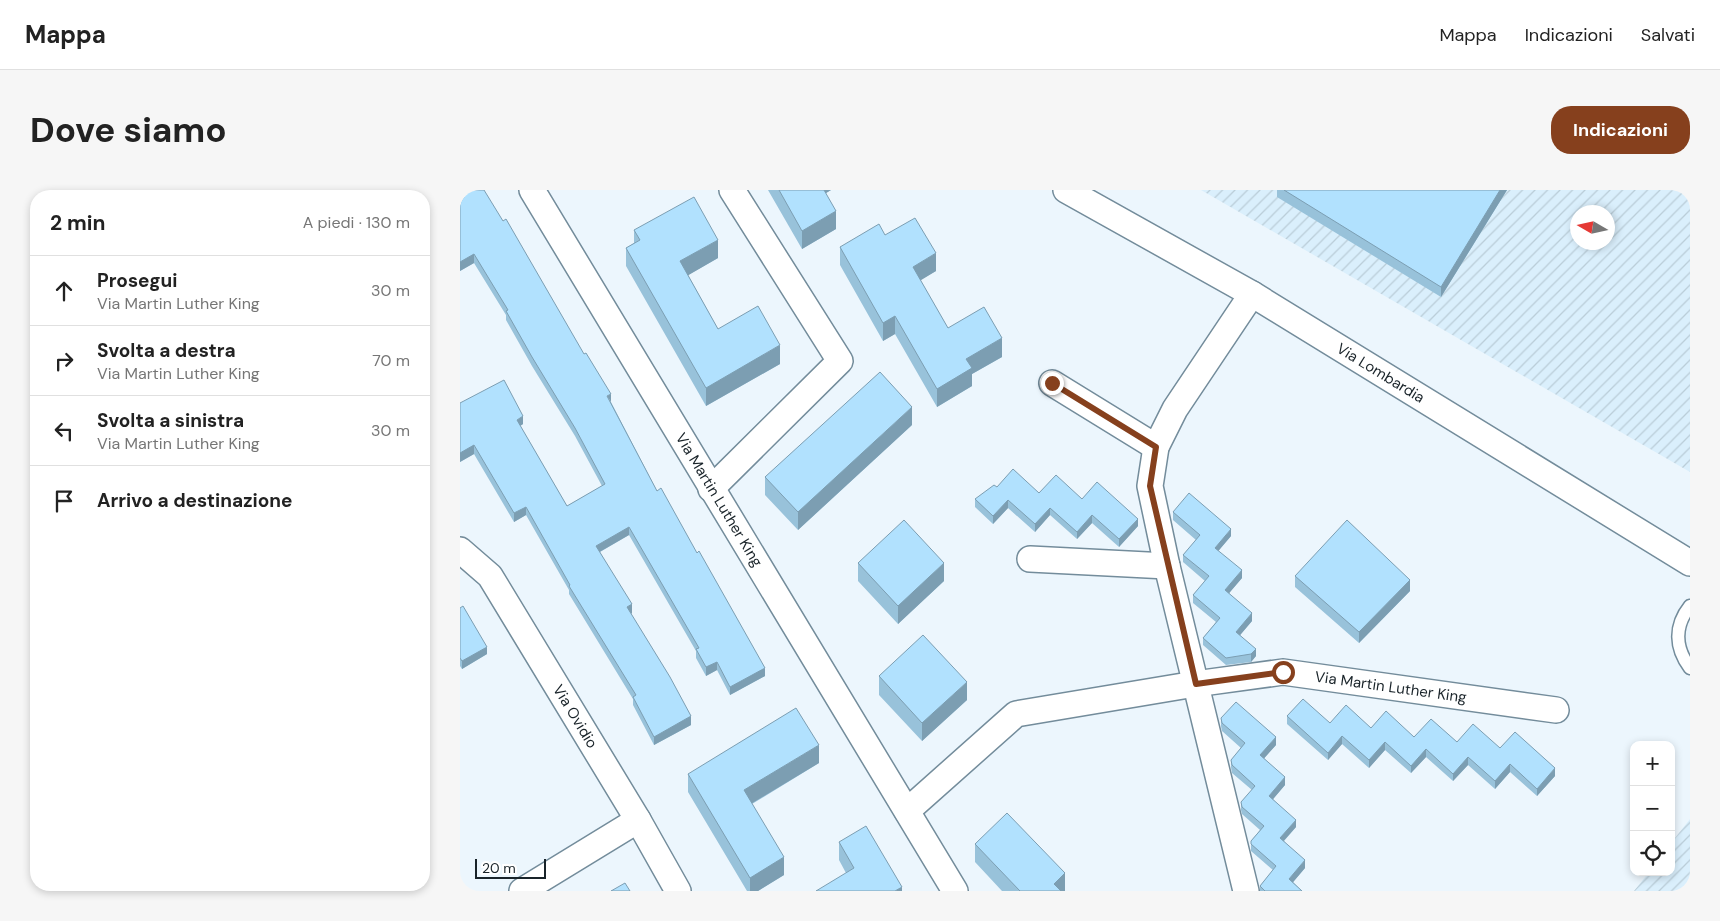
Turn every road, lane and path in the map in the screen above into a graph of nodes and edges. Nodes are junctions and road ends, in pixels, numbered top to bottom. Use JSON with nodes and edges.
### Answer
{"nodes":[{"id":1,"x":532,"y":190,"type":"edge"},
{"id":2,"x":732,"y":190,"type":"edge"},
{"id":3,"x":1066,"y":190,"type":"edge"},
{"id":4,"x":1252,"y":294,"type":"junction"},
{"id":5,"x":1052,"y":383,"type":"dead end"},
{"id":6,"x":1156,"y":447,"type":"junction"},
{"id":7,"x":711,"y":489,"type":"junction"},
{"id":8,"x":460,"y":550,"type":"edge"},
{"id":9,"x":1030,"y":559,"type":"dead end"},
{"id":10,"x":1690,"y":563,"type":"edge"},
{"id":11,"x":1167,"y":566,"type":"junction"},
{"id":12,"x":1690,"y":606,"type":"edge"},
{"id":13,"x":1690,"y":668,"type":"edge"},
{"id":14,"x":1196,"y":684,"type":"junction"},
{"id":15,"x":1556,"y":710,"type":"dead end"},
{"id":16,"x":907,"y":811,"type":"junction"},
{"id":17,"x":638,"y":820,"type":"junction"},
{"id":18,"x":522,"y":891,"type":"edge"},
{"id":19,"x":678,"y":891,"type":"edge"},
{"id":20,"x":955,"y":891,"type":"edge"},
{"id":21,"x":1246,"y":891,"type":"edge"}],
"edges":[{"from":1,"to":7,"type":"street","name":"Via Martin Luther King"},
{"from":2,"to":7,"type":"street"},
{"from":3,"to":4,"type":"street","name":"Via Lombardia"},
{"from":4,"to":6,"type":"street"},
{"from":4,"to":10,"type":"street","name":"Via Lombardia"},
{"from":5,"to":6,"type":"street"},
{"from":6,"to":11,"type":"street"},
{"from":7,"to":16,"type":"street","name":"Via Martin Luther King"},
{"from":8,"to":17,"type":"street","name":"Via Ovidio"},
{"from":9,"to":11,"type":"street"},
{"from":11,"to":14,"type":"street"},
{"from":12,"to":13,"type":"lane"},
{"from":14,"to":15,"type":"street","name":"Via Martin Luther King"},
{"from":14,"to":16,"type":"street","name":"Via Martin Luther King"},
{"from":14,"to":21,"type":"street"},
{"from":16,"to":20,"type":"street","name":"Via Martin Luther King"},
{"from":17,"to":18,"type":"street"},
{"from":17,"to":19,"type":"street","name":"Via Ovidio"}]}
